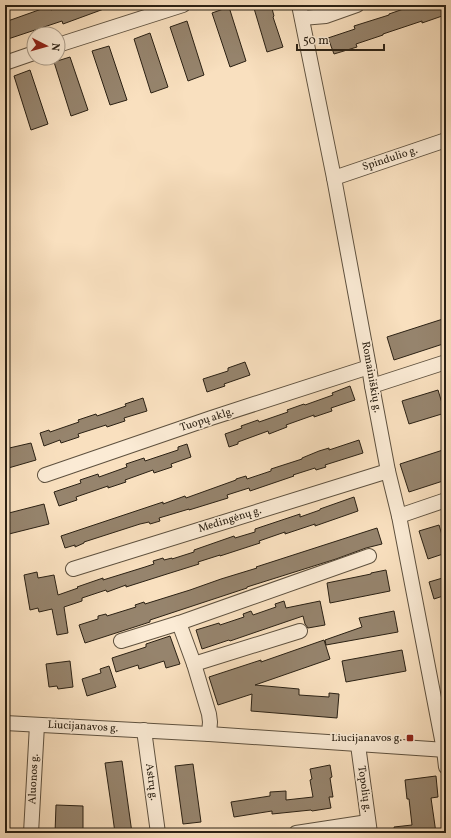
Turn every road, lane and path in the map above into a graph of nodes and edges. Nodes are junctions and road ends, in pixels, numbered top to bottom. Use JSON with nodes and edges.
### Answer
{"nodes":[{"id":1,"x":183,"y":5,"type":"edge"},
{"id":2,"x":357,"y":5,"type":"edge"},
{"id":3,"x":301,"y":12,"type":"edge"},
{"id":4,"x":66,"y":43,"type":"edge"},
{"id":5,"x":26,"y":56,"type":"edge"},
{"id":6,"x":5,"y":63,"type":"edge"},
{"id":7,"x":446,"y":140,"type":"edge"},
{"id":8,"x":334,"y":178,"type":"junction"},
{"id":9,"x":446,"y":362,"type":"edge"},
{"id":10,"x":369,"y":367,"type":"junction"},
{"id":11,"x":372,"y":386,"type":"junction"},
{"id":12,"x":388,"y":471,"type":"junction"},
{"id":13,"x":45,"y":474,"type":"dead end"},
{"id":14,"x":446,"y":500,"type":"edge"},
{"id":15,"x":399,"y":516,"type":"junction"},
{"id":16,"x":369,"y":556,"type":"dead end"},
{"id":17,"x":73,"y":569,"type":"dead end"},
{"id":18,"x":179,"y":623,"type":"junction"},
{"id":19,"x":300,"y":631,"type":"dead end"},
{"id":20,"x":121,"y":641,"type":"dead end"},
{"id":21,"x":194,"y":664,"type":"junction"},
{"id":22,"x":5,"y":723,"type":"edge"},
{"id":23,"x":37,"y":725,"type":"junction"},
{"id":24,"x":144,"y":730,"type":"junction"},
{"id":25,"x":209,"y":734,"type":"junction"},
{"id":26,"x":358,"y":744,"type":"junction"},
{"id":27,"x":445,"y":750,"type":"edge"},
{"id":28,"x":446,"y":766,"type":"edge"},
{"id":29,"x":369,"y":828,"type":"edge"},
{"id":30,"x":31,"y":833,"type":"edge"},
{"id":31,"x":158,"y":833,"type":"edge"},
{"id":32,"x":296,"y":833,"type":"edge"}],
"edges":[{"from":1,"to":4,"type":"street"},
{"from":2,"to":3,"type":"street"},
{"from":3,"to":8,"type":"street","name":"Romainiškių g."},
{"from":5,"to":6,"type":"street"},
{"from":7,"to":8,"type":"street","name":"Spindulio g."},
{"from":8,"to":10,"type":"street","name":"Romainiškių g."},
{"from":9,"to":11,"type":"street"},
{"from":10,"to":11,"type":"street","name":"Romainiškių g."},
{"from":10,"to":13,"type":"street","name":"Tuopų aklg."},
{"from":11,"to":12,"type":"street","name":"Romainiškių g."},
{"from":12,"to":15,"type":"street","name":"Romainiškių g."},
{"from":12,"to":17,"type":"street","name":"Medingėnų g."},
{"from":14,"to":15,"type":"street"},
{"from":15,"to":27,"type":"street","name":"Romainiškių g."},
{"from":16,"to":18,"type":"street"},
{"from":18,"to":20,"type":"street"},
{"from":18,"to":21,"type":"street"},
{"from":19,"to":21,"type":"street"},
{"from":21,"to":25,"type":"street"},
{"from":22,"to":23,"type":"street","name":"Liucijanavos g."},
{"from":23,"to":24,"type":"street","name":"Liucijanavos g."},
{"from":23,"to":30,"type":"street","name":"Aluonos g."},
{"from":24,"to":25,"type":"street","name":"Liucijanavos g."},
{"from":24,"to":31,"type":"street","name":"Astrų g."},
{"from":25,"to":26,"type":"street","name":"Liucijanavos g."},
{"from":26,"to":27,"type":"street","name":"Liucijanavos g."},
{"from":26,"to":29,"type":"street","name":"Topolių g."},
{"from":27,"to":28,"type":"street","name":"Romainiškių g."},
{"from":29,"to":32,"type":"street"}]}
